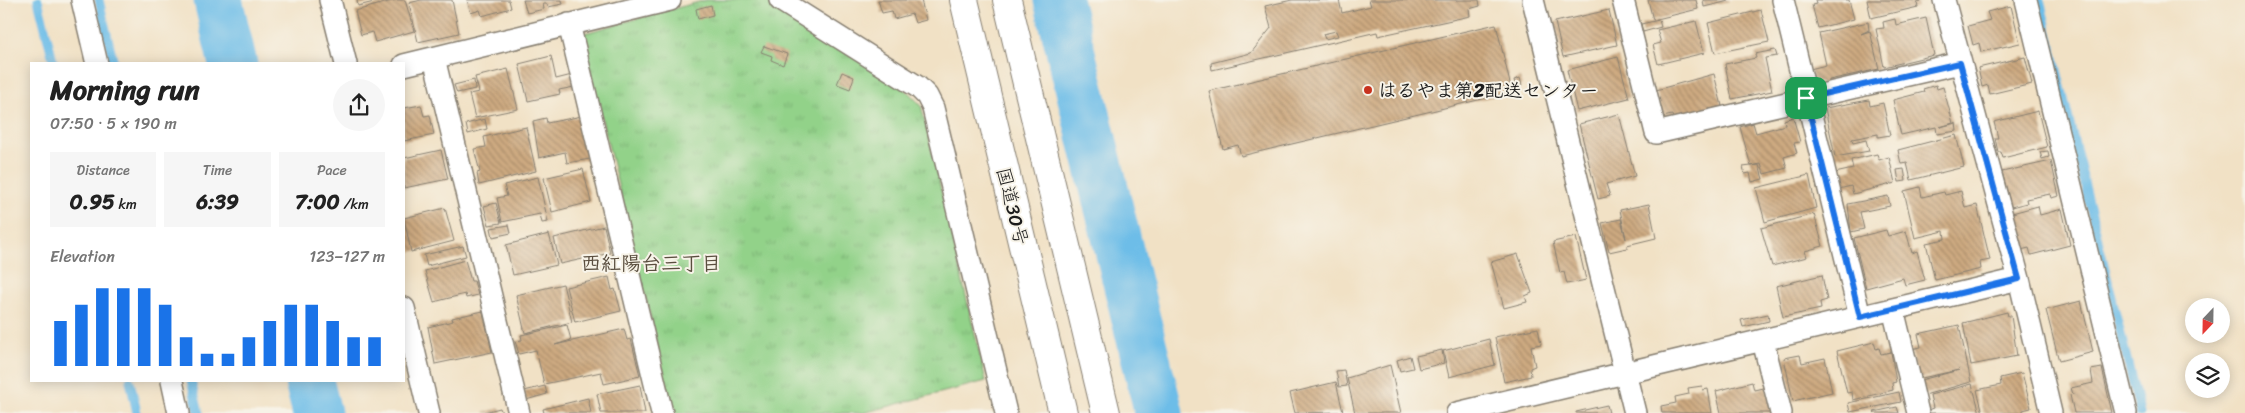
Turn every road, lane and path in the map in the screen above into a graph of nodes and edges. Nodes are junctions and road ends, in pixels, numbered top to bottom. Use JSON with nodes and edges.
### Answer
{"nodes":[{"id":1,"x":82,"y":0,"type":"edge"},
{"id":2,"x":330,"y":0,"type":"edge"},
{"id":3,"x":670,"y":0,"type":"edge"},
{"id":4,"x":780,"y":0,"type":"edge"},
{"id":5,"x":964,"y":0,"type":"edge"},
{"id":6,"x":1007,"y":0,"type":"edge"},
{"id":7,"x":1533,"y":0,"type":"edge"},
{"id":8,"x":1623,"y":0,"type":"edge"},
{"id":9,"x":1782,"y":0,"type":"edge"},
{"id":10,"x":1944,"y":0,"type":"edge"},
{"id":11,"x":2026,"y":0,"type":"edge"},
{"id":12,"x":569,"y":24,"type":"junction"},
{"id":13,"x":434,"y":58,"type":"junction"},
{"id":14,"x":97,"y":62,"type":"edge"},
{"id":15,"x":346,"y":62,"type":"edge"},
{"id":16,"x":1960,"y":63,"type":"junction"},
{"id":17,"x":405,"y":65,"type":"edge"},
{"id":18,"x":1806,"y":98,"type":"junction"},
{"id":19,"x":2019,"y":279,"type":"junction"},
{"id":20,"x":1893,"y":309,"type":"junction"},
{"id":21,"x":405,"y":312,"type":"edge"},
{"id":22,"x":1860,"y":317,"type":"junction"},
{"id":23,"x":1763,"y":340,"type":"junction"},
{"id":24,"x":1625,"y":374,"type":"junction"},
{"id":25,"x":172,"y":382,"type":"edge"},
{"id":26,"x":179,"y":413,"type":"edge"},
{"id":27,"x":429,"y":413,"type":"edge"},
{"id":28,"x":519,"y":413,"type":"edge"},
{"id":29,"x":662,"y":413,"type":"edge"},
{"id":30,"x":1006,"y":413,"type":"edge"},
{"id":31,"x":1063,"y":413,"type":"edge"},
{"id":32,"x":1106,"y":413,"type":"edge"},
{"id":33,"x":1457,"y":413,"type":"edge"},
{"id":34,"x":1635,"y":413,"type":"edge"},
{"id":35,"x":1781,"y":413,"type":"edge"},
{"id":36,"x":1918,"y":413,"type":"edge"},
{"id":37,"x":2051,"y":413,"type":"edge"},
{"id":38,"x":2126,"y":413,"type":"edge"}],
"edges":[{"from":1,"to":14,"type":"street"},
{"from":2,"to":15,"type":"street"},
{"from":3,"to":12,"type":"street"},
{"from":4,"to":30,"type":"street"},
{"from":5,"to":31,"type":"highway","name":"国道30号"},
{"from":6,"to":32,"type":"highway"},
{"from":7,"to":24,"type":"street"},
{"from":8,"to":18,"type":"street"},
{"from":9,"to":18,"type":"street"},
{"from":10,"to":16,"type":"street"},
{"from":11,"to":38,"type":"street"},
{"from":12,"to":13,"type":"street"},
{"from":12,"to":29,"type":"street"},
{"from":13,"to":17,"type":"street"},
{"from":13,"to":28,"type":"street"},
{"from":16,"to":18,"type":"street"},
{"from":16,"to":19,"type":"street"},
{"from":18,"to":22,"type":"street"},
{"from":19,"to":20,"type":"street"},
{"from":19,"to":37,"type":"street"},
{"from":20,"to":22,"type":"street"},
{"from":20,"to":36,"type":"street"},
{"from":21,"to":27,"type":"street"},
{"from":22,"to":23,"type":"street"},
{"from":23,"to":24,"type":"street"},
{"from":23,"to":35,"type":"street"},
{"from":24,"to":33,"type":"street"},
{"from":24,"to":34,"type":"street"},
{"from":25,"to":26,"type":"street"}]}
